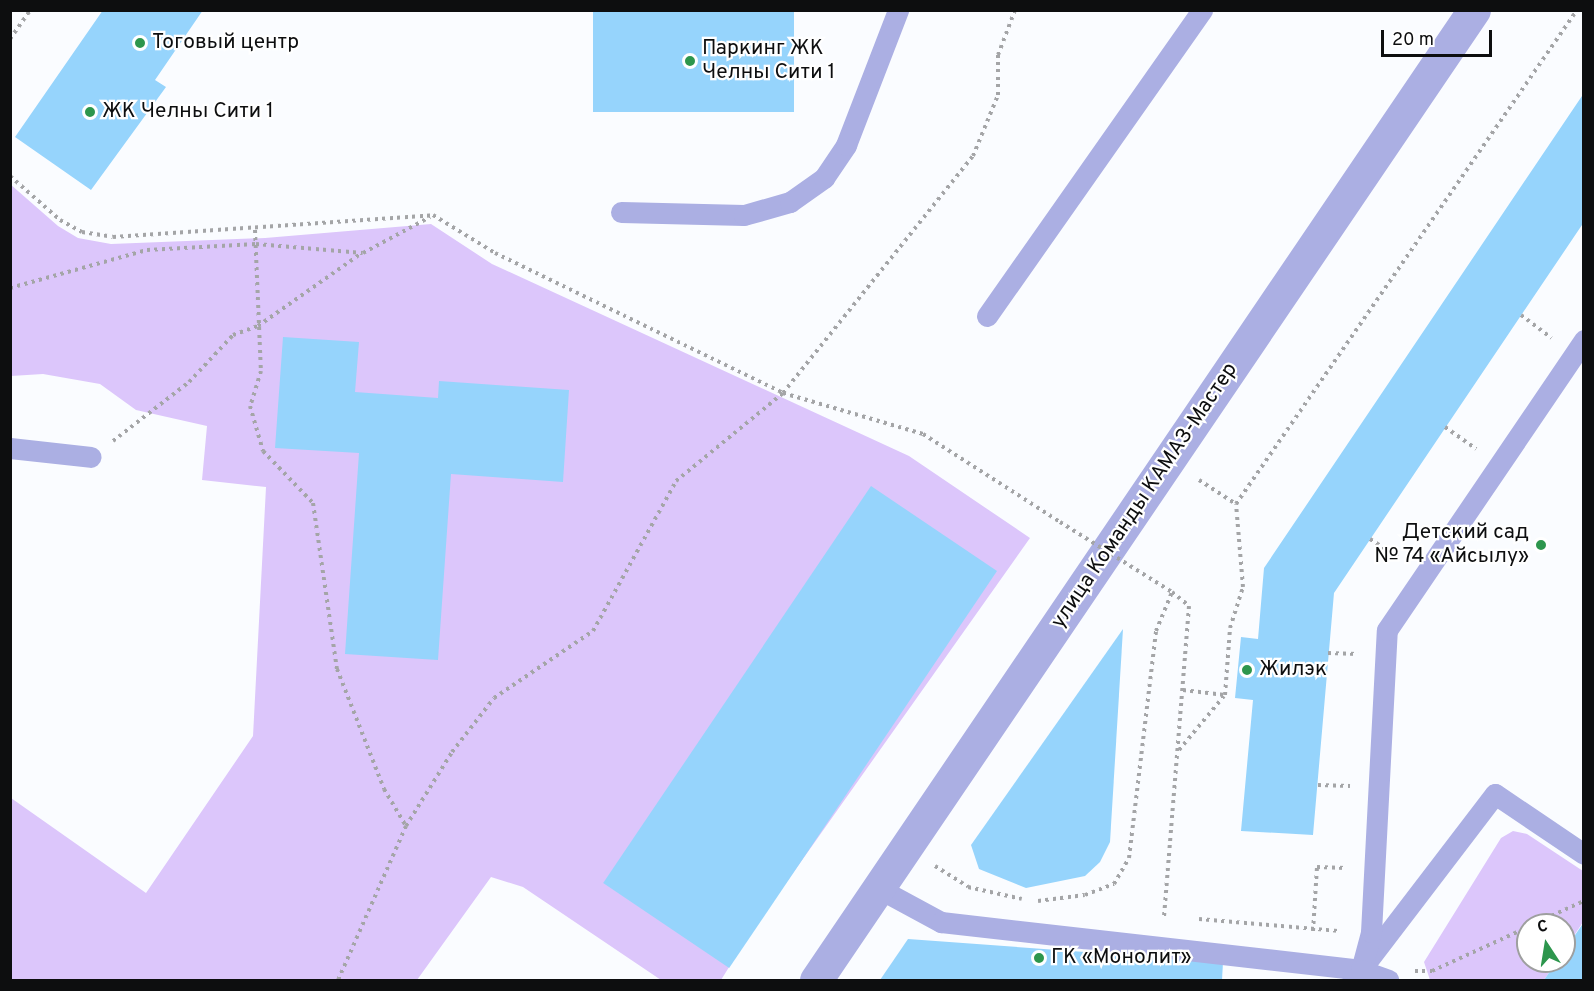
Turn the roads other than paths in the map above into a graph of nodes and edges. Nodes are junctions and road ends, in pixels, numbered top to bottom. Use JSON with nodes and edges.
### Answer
{"nodes":[{"id":1,"x":898,"y":10,"type":"edge"},
{"id":2,"x":1202,"y":10,"type":"edge"},
{"id":3,"x":1474,"y":10,"type":"edge"},
{"id":4,"x":621,"y":212,"type":"dead end"},
{"id":5,"x":987,"y":316,"type":"dead end"},
{"id":6,"x":1578,"y":347,"type":"edge"},
{"id":7,"x":10,"y":448,"type":"edge"},
{"id":8,"x":91,"y":457,"type":"road end"},
{"id":9,"x":1584,"y":854,"type":"edge"},
{"id":10,"x":878,"y":888,"type":"junction"},
{"id":11,"x":1356,"y":975,"type":"edge"},
{"id":12,"x":816,"y":981,"type":"edge"},
{"id":13,"x":1388,"y":981,"type":"edge"}],
"edges":[{"from":1,"to":4,"type":"lane"},
{"from":2,"to":5,"type":"lane"},
{"from":3,"to":10,"type":"street","name":"улица Команды КАМАЗ-Мастер"},
{"from":6,"to":11,"type":"lane"},
{"from":7,"to":8,"type":"lane"},
{"from":9,"to":11,"type":"lane"},
{"from":10,"to":11,"type":"lane"},
{"from":10,"to":12,"type":"street","name":"улица Команды КАМАЗ-Мастер"},
{"from":11,"to":13,"type":"lane"}]}
